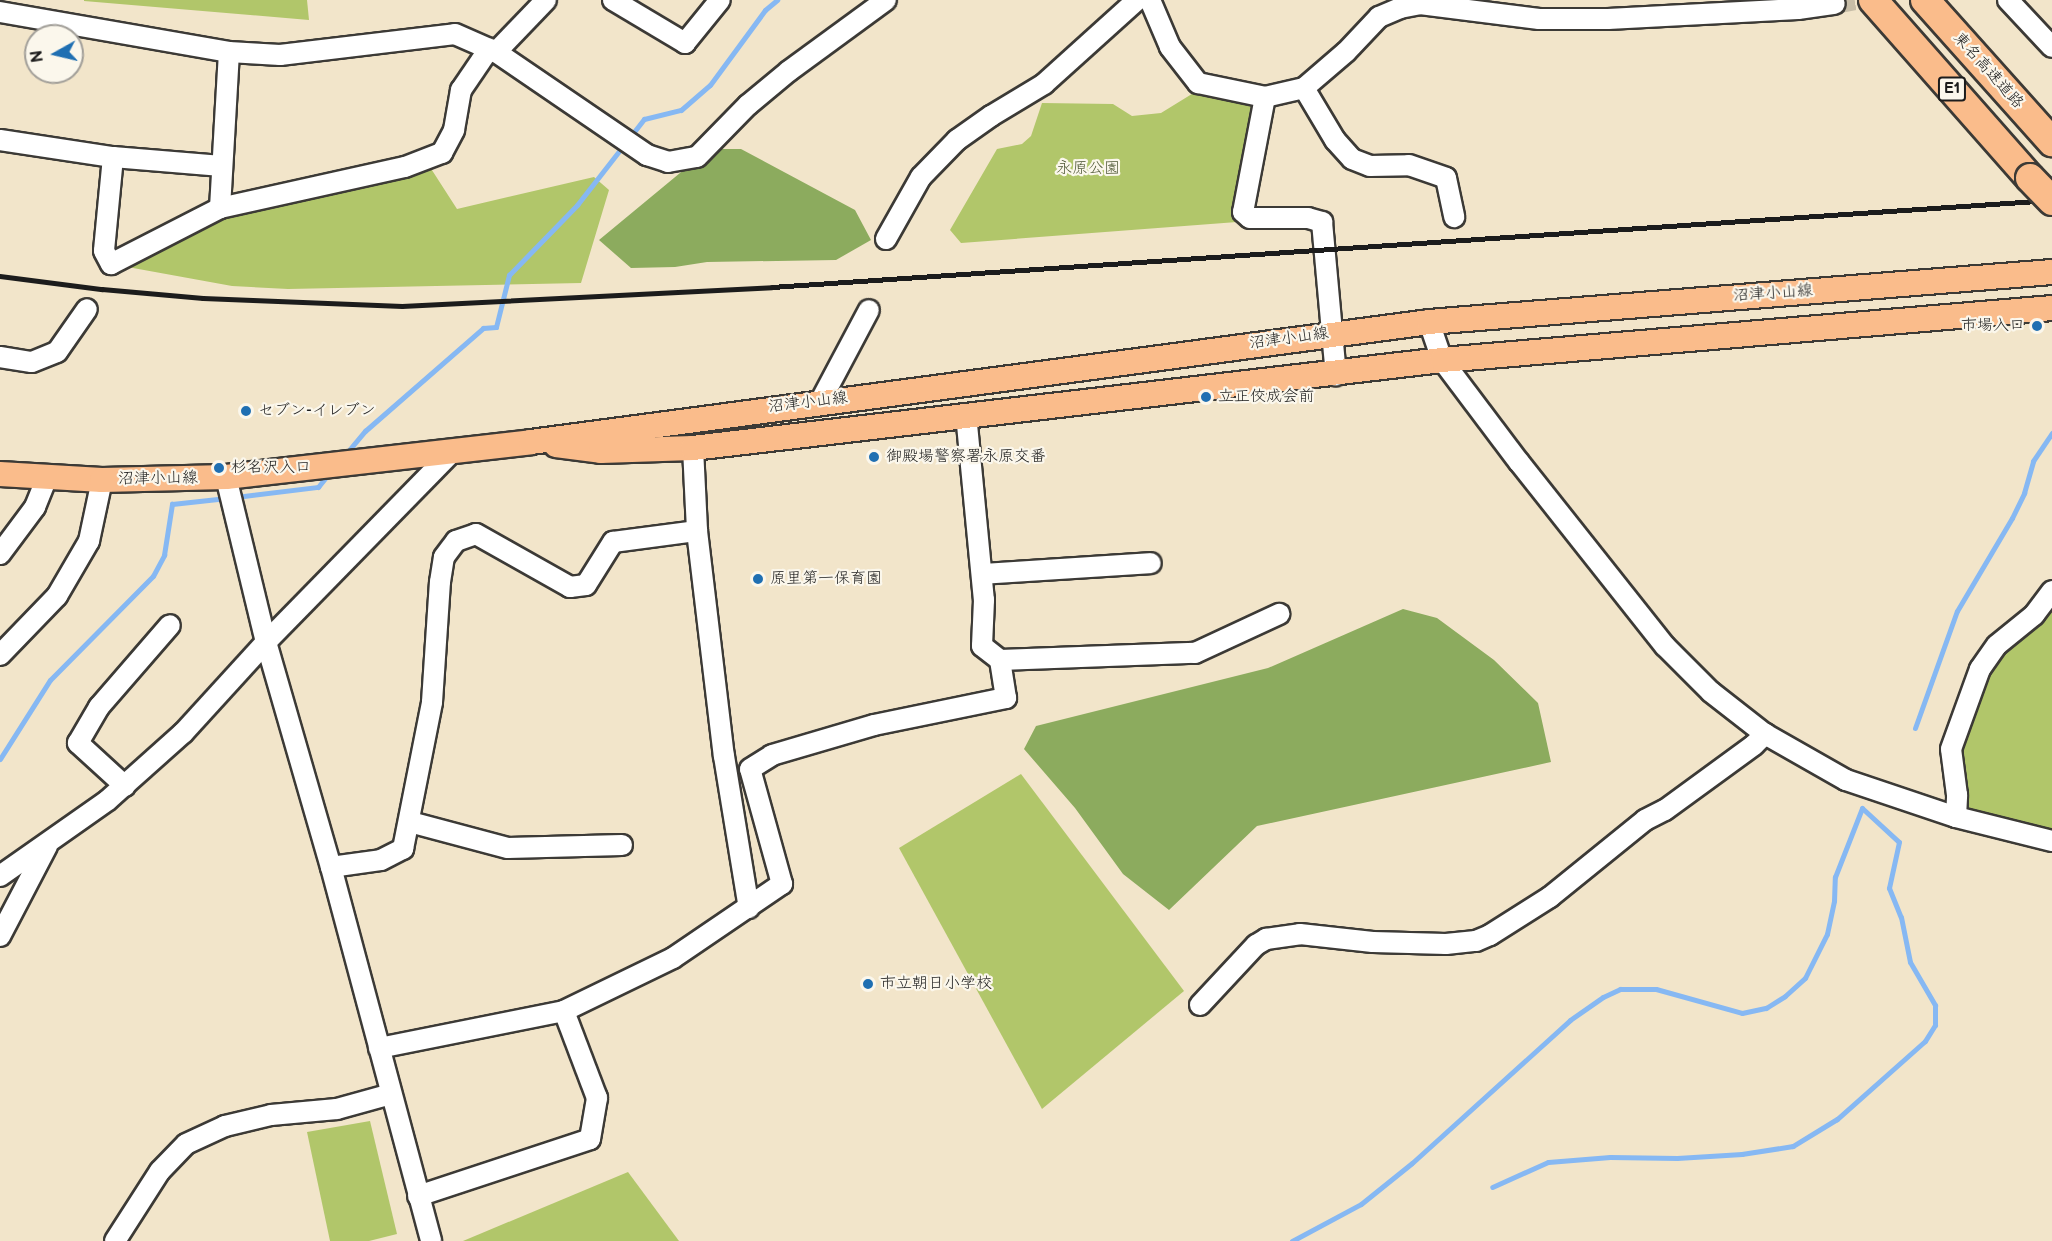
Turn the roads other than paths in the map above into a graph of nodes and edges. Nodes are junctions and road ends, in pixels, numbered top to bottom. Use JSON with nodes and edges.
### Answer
{"nodes":[{"id":1,"x":546,"y":0,"type":"edge"},
{"id":2,"x":613,"y":0,"type":"edge"},
{"id":3,"x":720,"y":0,"type":"edge"},
{"id":4,"x":886,"y":0,"type":"edge"},
{"id":5,"x":1137,"y":0,"type":"edge"},
{"id":6,"x":1150,"y":0,"type":"edge"},
{"id":7,"x":1873,"y":0,"type":"edge"},
{"id":8,"x":1925,"y":0,"type":"edge"},
{"id":9,"x":2008,"y":0,"type":"edge"},
{"id":10,"x":1440,"y":2,"type":"edge"},
{"id":11,"x":1794,"y":4,"type":"edge"},
{"id":12,"x":1835,"y":4,"type":"dead end"},
{"id":13,"x":0,"y":12,"type":"edge"},
{"id":14,"x":2052,"y":46,"type":"edge"},
{"id":15,"x":492,"y":50,"type":"junction"},
{"id":16,"x":229,"y":52,"type":"junction"},
{"id":17,"x":1304,"y":88,"type":"junction"},
{"id":18,"x":1265,"y":97,"type":"junction"},
{"id":19,"x":0,"y":142,"type":"edge"},
{"id":20,"x":2052,"y":142,"type":"edge"},
{"id":21,"x":113,"y":157,"type":"junction"},
{"id":22,"x":222,"y":166,"type":"junction"},
{"id":23,"x":2052,"y":201,"type":"edge"},
{"id":24,"x":220,"y":208,"type":"junction"},
{"id":25,"x":1454,"y":217,"type":"dead end"},
{"id":26,"x":886,"y":239,"type":"dead end"},
{"id":27,"x":2052,"y":272,"type":"edge"},
{"id":28,"x":2052,"y":308,"type":"edge"},
{"id":29,"x":87,"y":309,"type":"dead end"},
{"id":30,"x":868,"y":310,"type":"dead end"},
{"id":31,"x":1429,"y":322,"type":"junction"},
{"id":32,"x":1333,"y":333,"type":"junction"},
{"id":33,"x":0,"y":357,"type":"edge"},
{"id":34,"x":1442,"y":360,"type":"junction"},
{"id":35,"x":1336,"y":375,"type":"junction"},
{"id":36,"x":820,"y":402,"type":"junction"},
{"id":37,"x":966,"y":414,"type":"junction"},
{"id":38,"x":531,"y":442,"type":"junction"},
{"id":39,"x":693,"y":448,"type":"junction"},
{"id":40,"x":453,"y":451,"type":"junction"},
{"id":41,"x":0,"y":474,"type":"edge"},
{"id":42,"x":47,"y":477,"type":"junction"},
{"id":43,"x":226,"y":477,"type":"junction"},
{"id":44,"x":102,"y":480,"type":"junction"},
{"id":45,"x":698,"y":531,"type":"junction"},
{"id":46,"x":0,"y":554,"type":"edge"},
{"id":47,"x":1151,"y":563,"type":"dead end"},
{"id":48,"x":982,"y":574,"type":"junction"},
{"id":49,"x":2052,"y":591,"type":"edge"},
{"id":50,"x":1279,"y":614,"type":"dead end"},
{"id":51,"x":170,"y":625,"type":"dead end"},
{"id":52,"x":266,"y":642,"type":"junction"},
{"id":53,"x":0,"y":655,"type":"edge"},
{"id":54,"x":1000,"y":660,"type":"junction"},
{"id":55,"x":1765,"y":734,"type":"junction"},
{"id":56,"x":125,"y":786,"type":"junction"},
{"id":57,"x":1956,"y":817,"type":"junction"},
{"id":58,"x":410,"y":822,"type":"junction"},
{"id":59,"x":2052,"y":841,"type":"edge"},
{"id":60,"x":49,"y":844,"type":"junction"},
{"id":61,"x":622,"y":845,"type":"dead end"},
{"id":62,"x":331,"y":867,"type":"junction"},
{"id":63,"x":0,"y":876,"type":"edge"},
{"id":64,"x":749,"y":908,"type":"junction"},
{"id":65,"x":0,"y":936,"type":"edge"},
{"id":66,"x":1200,"y":1005,"type":"dead end"},
{"id":67,"x":564,"y":1011,"type":"junction"},
{"id":68,"x":379,"y":1048,"type":"junction"},
{"id":69,"x":391,"y":1094,"type":"junction"},
{"id":70,"x":418,"y":1196,"type":"junction"},
{"id":71,"x":115,"y":1241,"type":"edge"},
{"id":72,"x":431,"y":1241,"type":"edge"}],
"edges":[{"from":1,"to":15,"type":"street"},
{"from":2,"to":3,"type":"street"},
{"from":4,"to":15,"type":"street"},
{"from":5,"to":26,"type":"street"},
{"from":6,"to":18,"type":"street"},
{"from":7,"to":23,"type":"highway","number":"E1","bridge":true},
{"from":8,"to":20,"type":"highway","name":"東名高速道路","number":"E1"},
{"from":9,"to":14,"type":"street"},
{"from":10,"to":11,"type":"street"},
{"from":10,"to":17,"type":"street"},
{"from":11,"to":12,"type":"street"},
{"from":13,"to":16,"type":"street"},
{"from":15,"to":16,"type":"street"},
{"from":15,"to":24,"type":"street"},
{"from":16,"to":22,"type":"street"},
{"from":17,"to":18,"type":"street"},
{"from":17,"to":25,"type":"street"},
{"from":18,"to":32,"type":"street"},
{"from":19,"to":21,"type":"street"},
{"from":21,"to":22,"type":"street"},
{"from":21,"to":24,"type":"street"},
{"from":22,"to":24,"type":"street"},
{"from":27,"to":31,"type":"main road","name":"沼津小山線"},
{"from":28,"to":34,"type":"main road","name":"沼津小山線"},
{"from":29,"to":33,"type":"street"},
{"from":30,"to":36,"type":"street"},
{"from":31,"to":32,"type":"main road","name":"沼津小山線"},
{"from":31,"to":34,"type":"street"},
{"from":32,"to":35,"type":"street"},
{"from":32,"to":36,"type":"main road","name":"沼津小山線"},
{"from":34,"to":35,"type":"main road","name":"沼津小山線"},
{"from":34,"to":55,"type":"street"},
{"from":35,"to":37,"type":"main road","name":"沼津小山線"},
{"from":36,"to":38,"type":"main road","name":"沼津小山線"},
{"from":37,"to":39,"type":"main road","name":"沼津小山線"},
{"from":37,"to":48,"type":"street"},
{"from":38,"to":39,"type":"main road","name":"沼津小山線"},
{"from":38,"to":40,"type":"main road","name":"沼津小山線"},
{"from":39,"to":45,"type":"street"},
{"from":40,"to":43,"type":"main road","name":"沼津小山線"},
{"from":40,"to":52,"type":"street"},
{"from":41,"to":42,"type":"main road","name":"沼津小山線"},
{"from":42,"to":44,"type":"main road","name":"沼津小山線"},
{"from":42,"to":46,"type":"street"},
{"from":43,"to":44,"type":"main road","name":"沼津小山線"},
{"from":43,"to":52,"type":"street"},
{"from":44,"to":53,"type":"street"},
{"from":45,"to":58,"type":"street"},
{"from":45,"to":64,"type":"street"},
{"from":47,"to":48,"type":"street"},
{"from":48,"to":54,"type":"street"},
{"from":49,"to":57,"type":"street"},
{"from":50,"to":54,"type":"street"},
{"from":51,"to":56,"type":"street"},
{"from":52,"to":56,"type":"street"},
{"from":52,"to":62,"type":"street"},
{"from":54,"to":64,"type":"street"},
{"from":55,"to":57,"type":"street"},
{"from":55,"to":66,"type":"street"},
{"from":56,"to":60,"type":"street"},
{"from":57,"to":59,"type":"street"},
{"from":58,"to":61,"type":"street"},
{"from":58,"to":62,"type":"street"},
{"from":60,"to":63,"type":"street"},
{"from":60,"to":65,"type":"street"},
{"from":62,"to":68,"type":"street"},
{"from":64,"to":67,"type":"street"},
{"from":67,"to":68,"type":"street"},
{"from":67,"to":70,"type":"street"},
{"from":68,"to":69,"type":"street"},
{"from":69,"to":70,"type":"street"},
{"from":69,"to":71,"type":"street"},
{"from":70,"to":72,"type":"street"}]}
